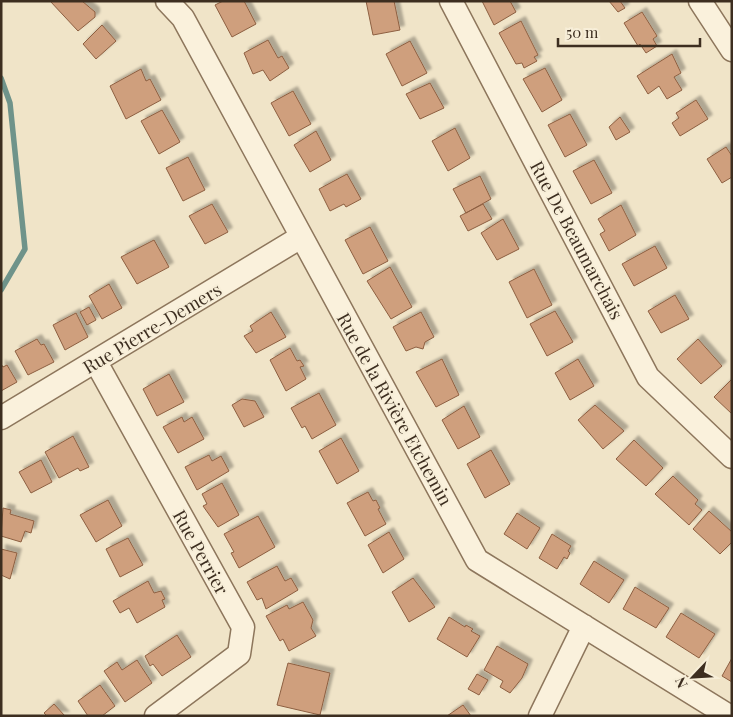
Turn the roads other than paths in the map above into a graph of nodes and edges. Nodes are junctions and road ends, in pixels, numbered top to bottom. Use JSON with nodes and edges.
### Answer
{"nodes":[{"id":1,"x":167,"y":1,"type":"edge"},
{"id":2,"x":451,"y":1,"type":"edge"},
{"id":3,"x":700,"y":1,"type":"edge"},
{"id":4,"x":732,"y":50,"type":"edge"},
{"id":5,"x":301,"y":237,"type":"junction"},
{"id":6,"x":96,"y":362,"type":"junction"},
{"id":7,"x":1,"y":418,"type":"edge"},
{"id":8,"x":732,"y":457,"type":"edge"},
{"id":9,"x":584,"y":626,"type":"junction"},
{"id":10,"x":156,"y":716,"type":"edge"},
{"id":11,"x":540,"y":716,"type":"edge"},
{"id":12,"x":729,"y":716,"type":"edge"}],
"edges":[{"from":1,"to":5,"type":"street","name":"Rue de la Rivière Etchemin"},
{"from":2,"to":8,"type":"street","name":"Rue De Beaumarchais"},
{"from":3,"to":4,"type":"street"},
{"from":5,"to":6,"type":"street","name":"Rue Pierre-Demers"},
{"from":5,"to":9,"type":"street","name":"Rue de la Rivière Etchemin"},
{"from":6,"to":7,"type":"street","name":"Rue Pierre-Demers"},
{"from":6,"to":10,"type":"street","name":"Rue Perrier"},
{"from":9,"to":11,"type":"street"},
{"from":9,"to":12,"type":"street","name":"Rue de la Rivière Etchemin"}]}
